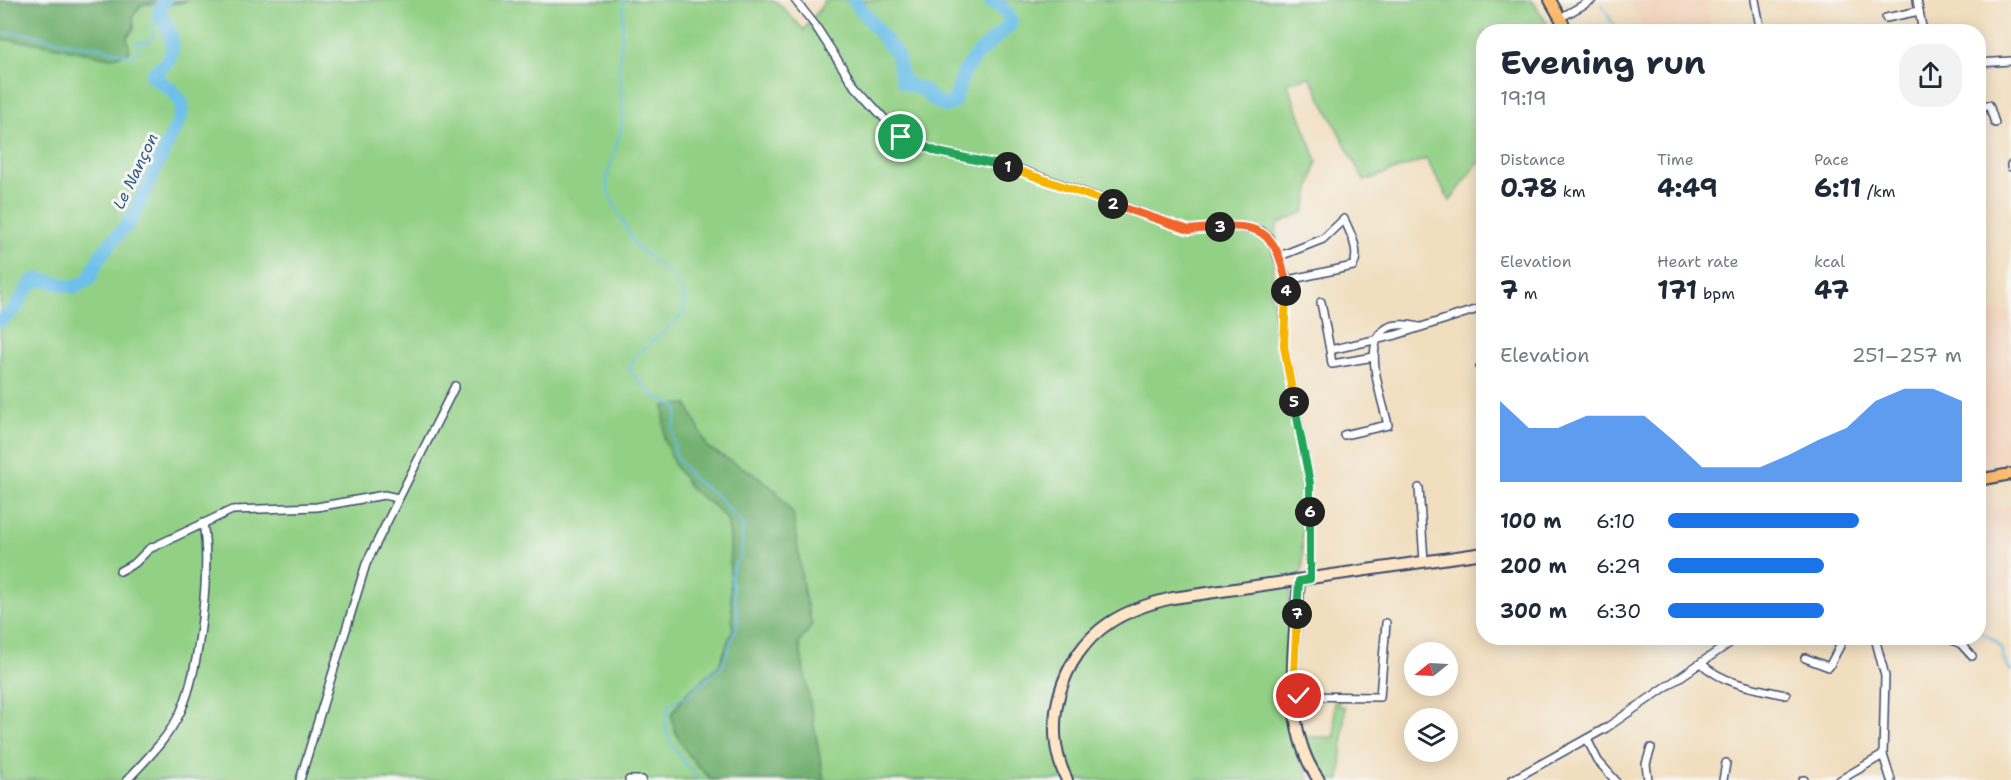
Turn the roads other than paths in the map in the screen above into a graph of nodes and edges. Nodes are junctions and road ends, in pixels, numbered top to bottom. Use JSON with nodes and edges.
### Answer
{"nodes":[{"id":1,"x":795,"y":0,"type":"edge"},
{"id":2,"x":1550,"y":0,"type":"edge"},
{"id":3,"x":1592,"y":0,"type":"edge"},
{"id":4,"x":1755,"y":0,"type":"edge"},
{"id":5,"x":1917,"y":0,"type":"edge"},
{"id":6,"x":1919,"y":11,"type":"junction"},
{"id":7,"x":1560,"y":18,"type":"junction"},
{"id":8,"x":1886,"y":18,"type":"dead end"},
{"id":9,"x":1563,"y":24,"type":"edge"},
{"id":10,"x":1760,"y":24,"type":"edge"},
{"id":11,"x":1923,"y":24,"type":"edge"},
{"id":12,"x":2011,"y":61,"type":"edge"},
{"id":13,"x":1986,"y":63,"type":"edge"},
{"id":14,"x":1986,"y":105,"type":"edge"},
{"id":15,"x":1995,"y":123,"type":"dead end"},
{"id":16,"x":1280,"y":256,"type":"junction"},
{"id":17,"x":1288,"y":280,"type":"junction"},
{"id":18,"x":1321,"y":303,"type":"dead end"},
{"id":19,"x":1476,"y":309,"type":"edge"},
{"id":20,"x":1375,"y":340,"type":"junction"},
{"id":21,"x":1330,"y":350,"type":"junction"},
{"id":22,"x":1374,"y":357,"type":"junction"},
{"id":23,"x":455,"y":386,"type":"dead end"},
{"id":24,"x":1344,"y":435,"type":"dead end"},
{"id":25,"x":2011,"y":474,"type":"edge"},
{"id":26,"x":1986,"y":479,"type":"edge"},
{"id":27,"x":2011,"y":480,"type":"edge"},
{"id":28,"x":1986,"y":484,"type":"edge"},
{"id":29,"x":1419,"y":488,"type":"dead end"},
{"id":30,"x":398,"y":498,"type":"junction"},
{"id":31,"x":203,"y":523,"type":"junction"},
{"id":32,"x":1476,"y":554,"type":"edge"},
{"id":33,"x":1424,"y":561,"type":"junction"},
{"id":34,"x":120,"y":571,"type":"dead end"},
{"id":35,"x":1304,"y":580,"type":"junction"},
{"id":36,"x":1386,"y":623,"type":"dead end"},
{"id":37,"x":1728,"y":645,"type":"edge"},
{"id":38,"x":1840,"y":645,"type":"edge"},
{"id":39,"x":1877,"y":645,"type":"edge"},
{"id":40,"x":1962,"y":645,"type":"edge"},
{"id":41,"x":1972,"y":656,"type":"dead end"},
{"id":42,"x":1804,"y":658,"type":"dead end"},
{"id":43,"x":1702,"y":664,"type":"junction"},
{"id":44,"x":1786,"y":695,"type":"dead end"},
{"id":45,"x":1293,"y":696,"type":"junction"},
{"id":46,"x":1587,"y":739,"type":"junction"},
{"id":47,"x":1651,"y":748,"type":"dead end"},
{"id":48,"x":1883,"y":755,"type":"junction"},
{"id":49,"x":1726,"y":763,"type":"dead end"},
{"id":50,"x":128,"y":780,"type":"edge"},
{"id":51,"x":300,"y":780,"type":"edge"},
{"id":52,"x":629,"y":780,"type":"edge"},
{"id":53,"x":642,"y":780,"type":"edge"},
{"id":54,"x":1067,"y":780,"type":"edge"},
{"id":55,"x":1319,"y":780,"type":"edge"},
{"id":56,"x":1512,"y":780,"type":"edge"},
{"id":57,"x":1615,"y":780,"type":"edge"},
{"id":58,"x":1648,"y":780,"type":"edge"},
{"id":59,"x":1723,"y":780,"type":"edge"},
{"id":60,"x":1840,"y":780,"type":"edge"},
{"id":61,"x":1891,"y":780,"type":"edge"}],
"edges":[{"from":1,"to":16,"type":"street"},
{"from":2,"to":7,"type":"main road"},
{"from":3,"to":7,"type":"street"},
{"from":4,"to":10,"type":"street"},
{"from":5,"to":6,"type":"street"},
{"from":6,"to":8,"type":"street"},
{"from":6,"to":11,"type":"street"},
{"from":7,"to":9,"type":"main road"},
{"from":12,"to":13,"type":"street"},
{"from":14,"to":15,"type":"street"},
{"from":16,"to":17,"type":"street"},
{"from":16,"to":17,"type":"street"},
{"from":17,"to":35,"type":"street"},
{"from":18,"to":21,"type":"street"},
{"from":19,"to":20,"type":"street"},
{"from":20,"to":21,"type":"street"},
{"from":20,"to":22,"type":"street"},
{"from":21,"to":22,"type":"street"},
{"from":22,"to":24,"type":"street"},
{"from":23,"to":30,"type":"street"},
{"from":25,"to":26,"type":"main road"},
{"from":27,"to":28,"type":"main road"},
{"from":29,"to":33,"type":"street"},
{"from":30,"to":31,"type":"street"},
{"from":30,"to":51,"type":"street"},
{"from":31,"to":34,"type":"street"},
{"from":31,"to":50,"type":"street"},
{"from":32,"to":33,"type":"main road"},
{"from":33,"to":35,"type":"main road"},
{"from":35,"to":45,"type":"main road"},
{"from":35,"to":54,"type":"main road"},
{"from":36,"to":45,"type":"street"},
{"from":37,"to":43,"type":"street"},
{"from":38,"to":42,"type":"street"},
{"from":39,"to":48,"type":"street"},
{"from":40,"to":41,"type":"street"},
{"from":43,"to":44,"type":"street"},
{"from":43,"to":46,"type":"street"},
{"from":45,"to":55,"type":"main road"},
{"from":46,"to":56,"type":"street"},
{"from":46,"to":57,"type":"street"},
{"from":47,"to":58,"type":"street"},
{"from":48,"to":60,"type":"street"},
{"from":48,"to":61,"type":"street"},
{"from":49,"to":59,"type":"street"},
{"from":52,"to":53,"type":"street"}]}
